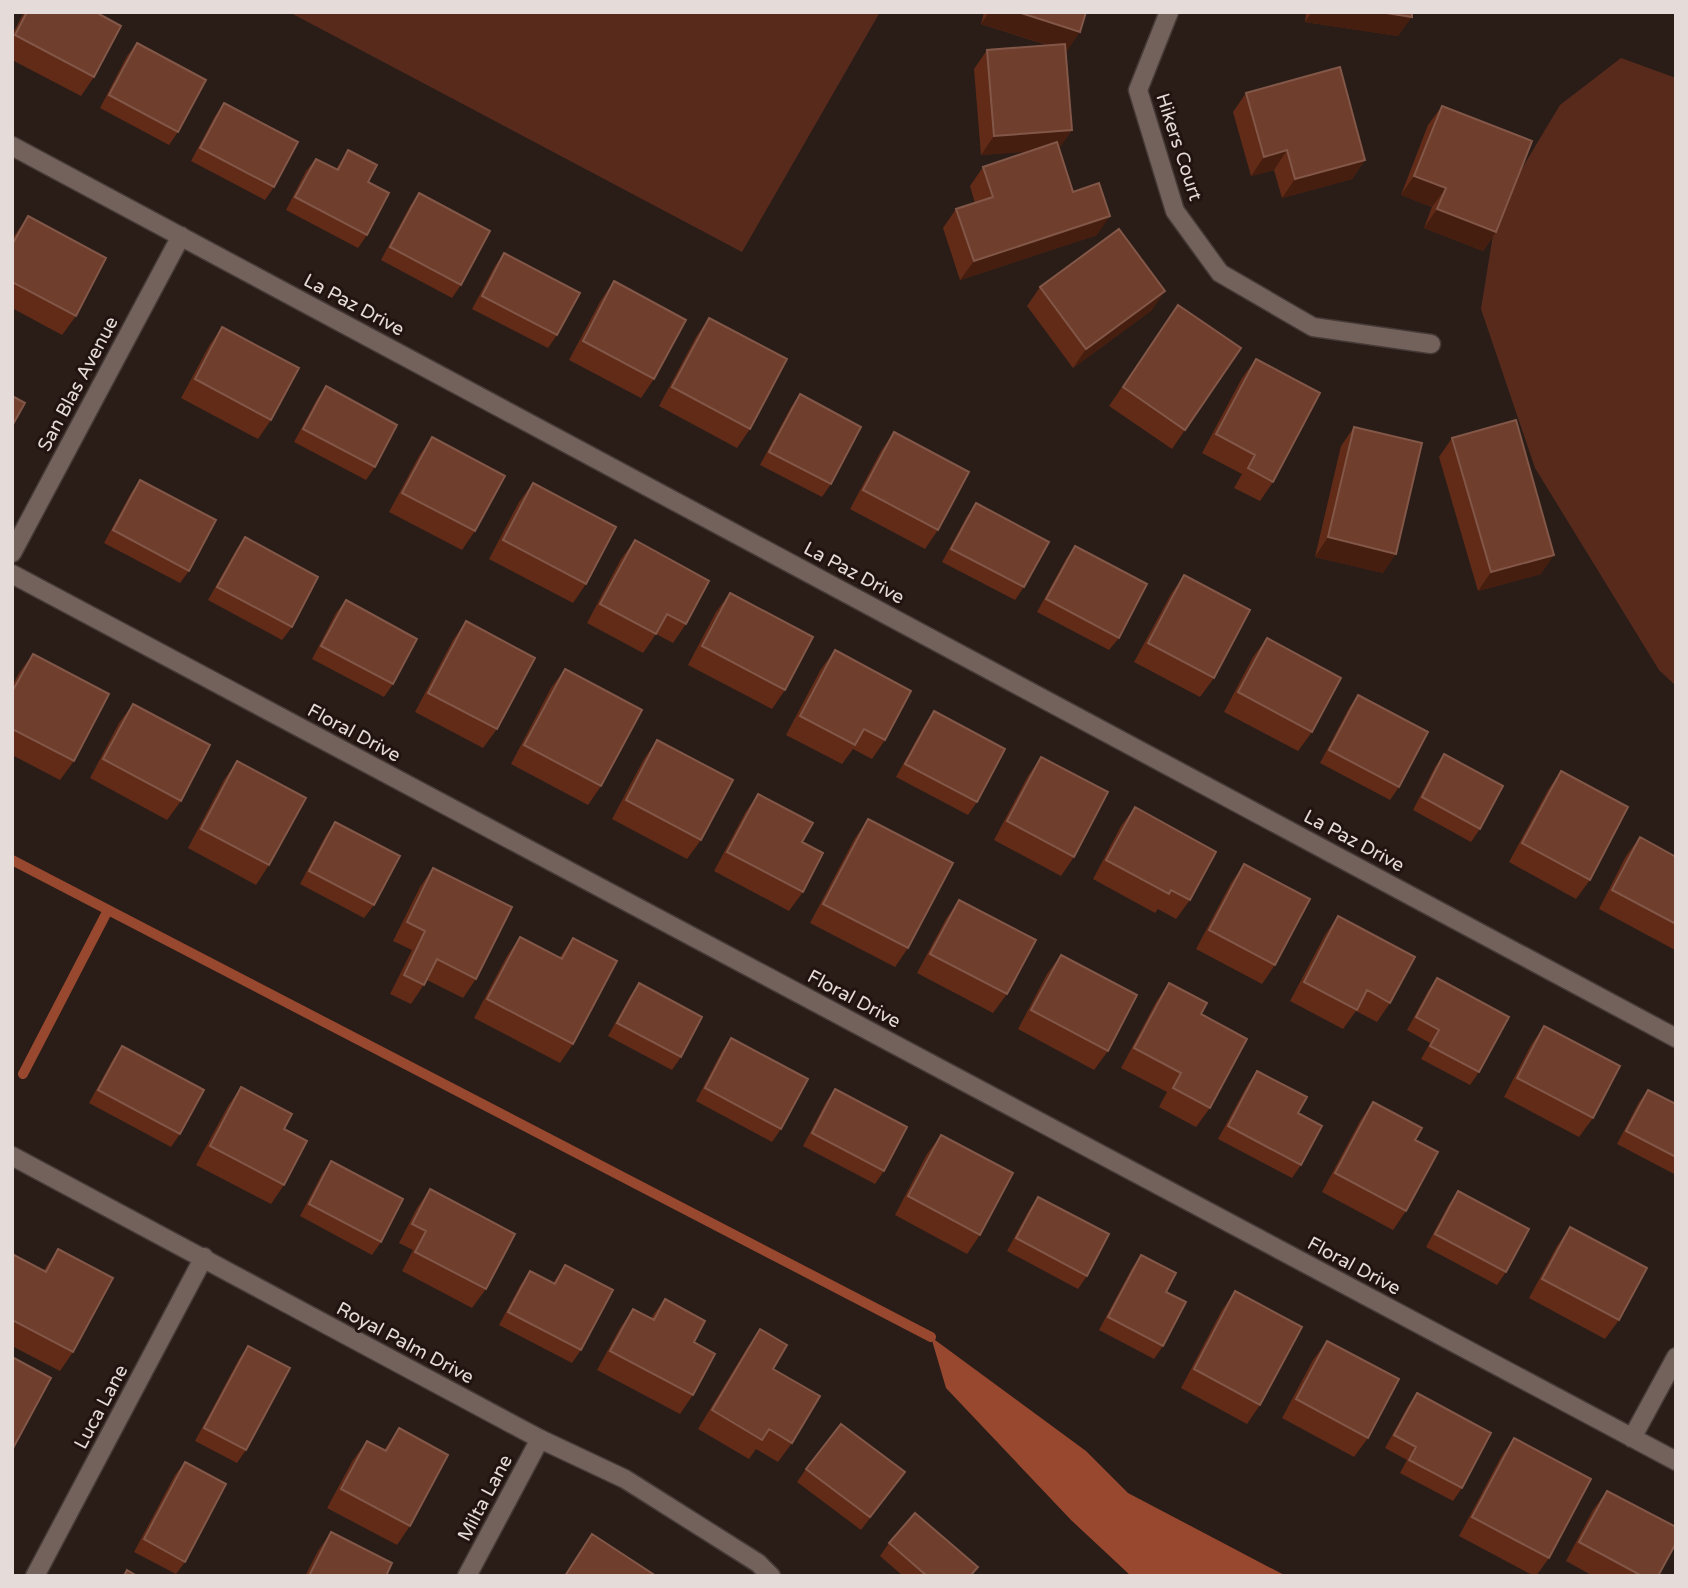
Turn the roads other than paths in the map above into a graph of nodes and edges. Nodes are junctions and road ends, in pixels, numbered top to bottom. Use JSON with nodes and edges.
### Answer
{"nodes":[{"id":1,"x":1169,"y":12,"type":"edge"},
{"id":2,"x":12,"y":146,"type":"edge"},
{"id":3,"x":181,"y":236,"type":"junction"},
{"id":4,"x":1430,"y":344,"type":"dead end"},
{"id":5,"x":12,"y":553,"type":"edge"},
{"id":6,"x":12,"y":575,"type":"edge"},
{"id":7,"x":1676,"y":1038,"type":"edge"},
{"id":8,"x":12,"y":1156,"type":"edge"},
{"id":9,"x":204,"y":1258,"type":"junction"},
{"id":10,"x":1676,"y":1357,"type":"edge"},
{"id":11,"x":1632,"y":1438,"type":"junction"},
{"id":12,"x":540,"y":1439,"type":"junction"},
{"id":13,"x":1676,"y":1461,"type":"edge"},
{"id":14,"x":35,"y":1576,"type":"edge"},
{"id":15,"x":467,"y":1576,"type":"edge"},
{"id":16,"x":771,"y":1576,"type":"edge"}],
"edges":[{"from":1,"to":4,"type":"street","name":"Hikers Court"},
{"from":2,"to":3,"type":"street","name":"La Paz Drive"},
{"from":3,"to":5,"type":"street","name":"San Blas Avenue"},
{"from":3,"to":7,"type":"street","name":"La Paz Drive"},
{"from":6,"to":11,"type":"street","name":"Floral Drive"},
{"from":8,"to":9,"type":"street","name":"Royal Palm Drive"},
{"from":9,"to":12,"type":"street","name":"Royal Palm Drive"},
{"from":9,"to":14,"type":"street","name":"Luca Lane"},
{"from":10,"to":11,"type":"street"},
{"from":11,"to":13,"type":"street","name":"Floral Drive"},
{"from":12,"to":15,"type":"street","name":"Milta Lane"},
{"from":12,"to":16,"type":"street","name":"Royal Palm Drive"}]}
